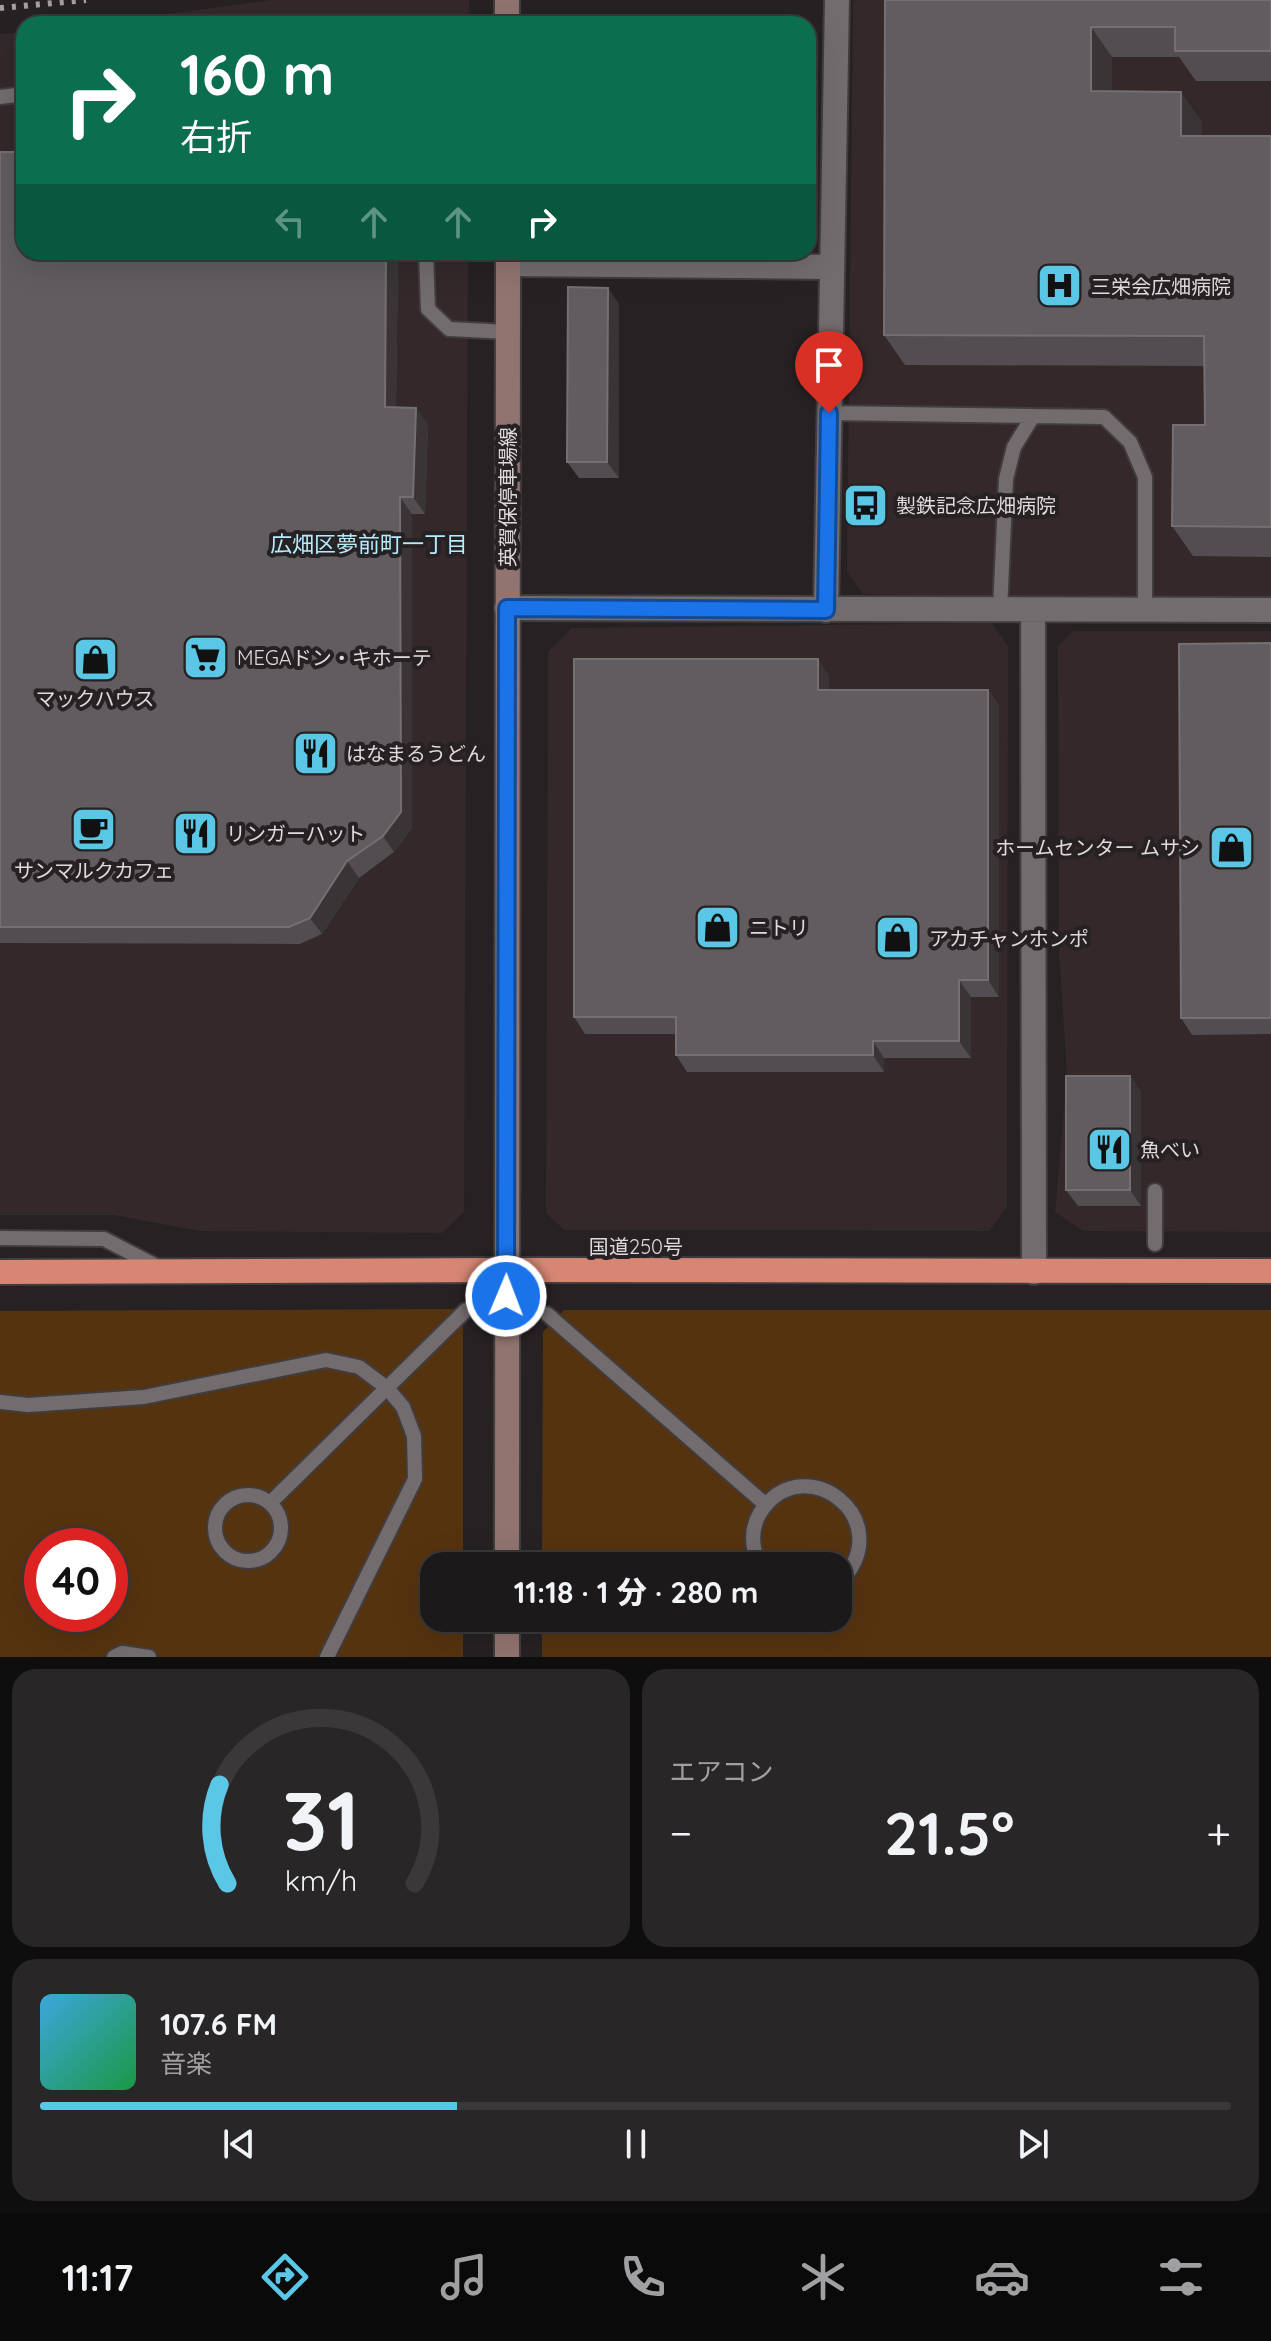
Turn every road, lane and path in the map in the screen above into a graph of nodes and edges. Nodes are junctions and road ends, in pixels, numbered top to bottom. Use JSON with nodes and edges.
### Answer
{"nodes":[{"id":1,"x":837,"y":0,"type":"edge"},
{"id":2,"x":426,"y":260,"type":"edge"},
{"id":3,"x":508,"y":260,"type":"edge"},
{"id":4,"x":580,"y":260,"type":"edge"},
{"id":5,"x":832,"y":267,"type":"junction"},
{"id":6,"x":508,"y":332,"type":"junction"},
{"id":7,"x":829,"y":413,"type":"junction"},
{"id":8,"x":1033,"y":416,"type":"junction"},
{"id":9,"x":507,"y":608,"type":"junction"},
{"id":10,"x":826,"y":610,"type":"junction"},
{"id":11,"x":1000,"y":610,"type":"junction"},
{"id":12,"x":1033,"y":610,"type":"junction"},
{"id":13,"x":1145,"y":610,"type":"junction"},
{"id":14,"x":1271,"y":610,"type":"edge"},
{"id":15,"x":1155,"y":1191,"type":"dead end"},
{"id":16,"x":0,"y":1238,"type":"edge"},
{"id":17,"x":1155,"y":1244,"type":"dead end"},
{"id":18,"x":506,"y":1270,"type":"junction"},
{"id":19,"x":1271,"y":1271,"type":"edge"},
{"id":20,"x":0,"y":1272,"type":"edge"},
{"id":21,"x":1034,"y":1272,"type":"junction"},
{"id":22,"x":169,"y":1273,"type":"junction"},
{"id":23,"x":466,"y":1310,"type":"dead end"},
{"id":24,"x":547,"y":1314,"type":"dead end"},
{"id":25,"x":387,"y":1388,"type":"junction"},
{"id":26,"x":0,"y":1402,"type":"edge"},
{"id":27,"x":270,"y":1503,"type":"junction"},
{"id":28,"x":766,"y":1505,"type":"junction"},
{"id":29,"x":507,"y":1552,"type":"edge"},
{"id":30,"x":754,"y":1552,"type":"edge"},
{"id":31,"x":852,"y":1568,"type":"edge"},
{"id":32,"x":507,"y":1632,"type":"edge"},
{"id":33,"x":114,"y":1657,"type":"edge"},
{"id":34,"x":149,"y":1657,"type":"edge"},
{"id":35,"x":327,"y":1657,"type":"edge"},
{"id":36,"x":507,"y":1657,"type":"edge"}],
"edges":[{"from":1,"to":5,"type":"street"},
{"from":2,"to":6,"type":"lane"},
{"from":3,"to":6,"type":"main road","name":"英賀保停車場線"},
{"from":4,"to":5,"type":"street"},
{"from":5,"to":7,"type":"street"},
{"from":6,"to":9,"type":"main road","name":"英賀保停車場線"},
{"from":7,"to":8,"type":"lane"},
{"from":7,"to":10,"type":"street"},
{"from":8,"to":11,"type":"lane"},
{"from":8,"to":13,"type":"lane"},
{"from":9,"to":10,"type":"street"},
{"from":9,"to":18,"type":"main road","name":"英賀保停車場線"},
{"from":10,"to":11,"type":"street"},
{"from":11,"to":12,"type":"street"},
{"from":12,"to":13,"type":"street"},
{"from":12,"to":21,"type":"street"},
{"from":13,"to":14,"type":"street"},
{"from":15,"to":17,"type":"lane"},
{"from":16,"to":22,"type":"lane"},
{"from":18,"to":21,"type":"highway","name":"国道250号"},
{"from":18,"to":22,"type":"highway","name":"国道250号"},
{"from":18,"to":29,"type":"main road","name":"英賀保停車場線"},
{"from":19,"to":21,"type":"highway","name":"国道250号"},
{"from":20,"to":22,"type":"highway","name":"国道250号"},
{"from":23,"to":25,"type":"lane"},
{"from":24,"to":28,"type":"lane"},
{"from":25,"to":26,"type":"lane"},
{"from":25,"to":27,"type":"lane"},
{"from":25,"to":35,"type":"lane"},
{"from":27,"to":27,"type":"lane"},
{"from":28,"to":30,"type":"lane"},
{"from":28,"to":31,"type":"lane"},
{"from":32,"to":36,"type":"main road"},
{"from":33,"to":34,"type":"lane"}]}
